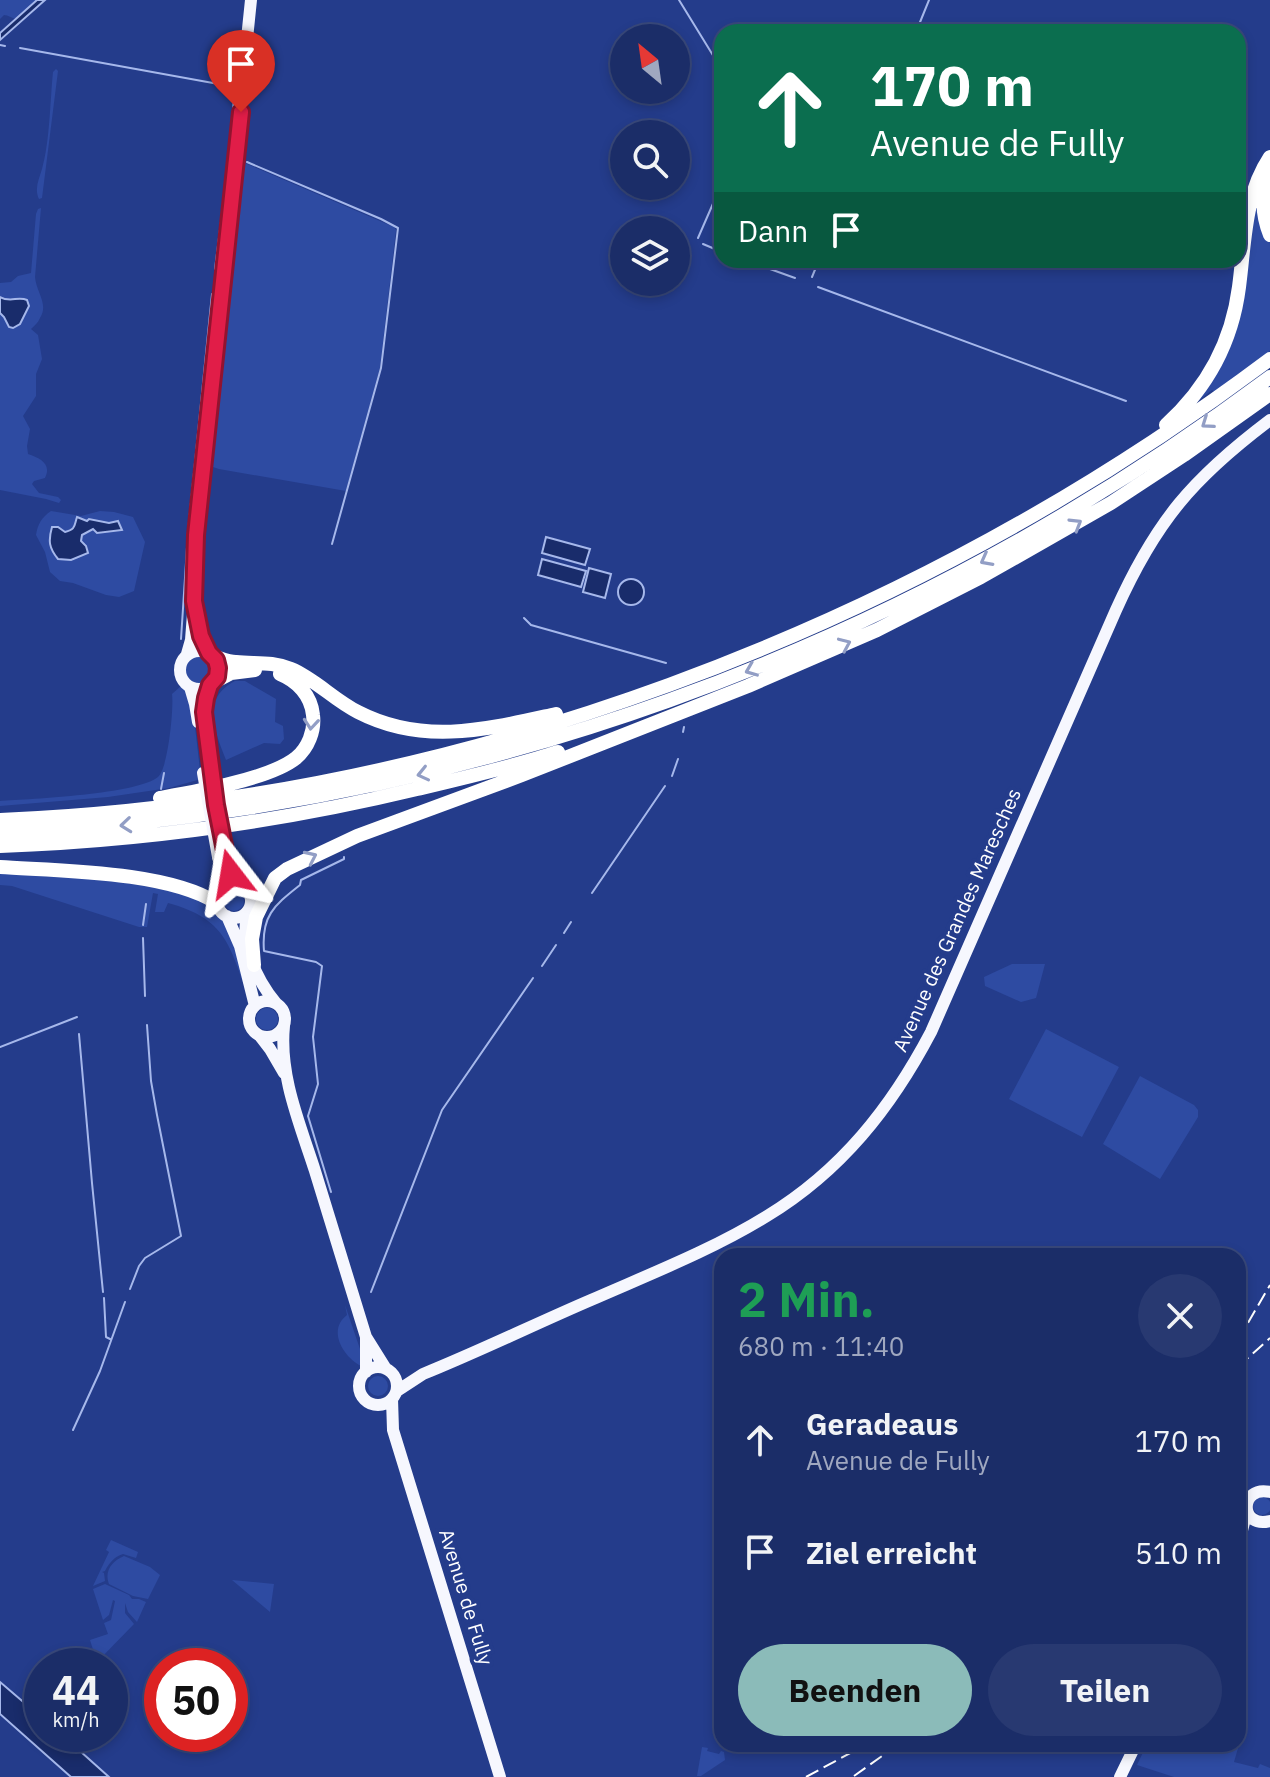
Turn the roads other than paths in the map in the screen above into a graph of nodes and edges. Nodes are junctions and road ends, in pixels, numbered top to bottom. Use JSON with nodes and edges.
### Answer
{"nodes":[{"id":1,"x":251,"y":0,"type":"edge"},
{"id":2,"x":1270,"y":157,"type":"edge"},
{"id":3,"x":1270,"y":174,"type":"edge"},
{"id":4,"x":1246,"y":222,"type":"edge"},
{"id":5,"x":1270,"y":235,"type":"edge"},
{"id":6,"x":1240,"y":268,"type":"edge"},
{"id":7,"x":1270,"y":359,"type":"edge"},
{"id":8,"x":1270,"y":377,"type":"edge"},
{"id":9,"x":1270,"y":394,"type":"edge"},
{"id":10,"x":1270,"y":420,"type":"edge"},
{"id":11,"x":1104,"y":471,"type":"junction"},
{"id":12,"x":194,"y":601,"type":"junction"},
{"id":13,"x":187,"y":654,"type":"junction"},
{"id":14,"x":211,"y":654,"type":"junction"},
{"id":15,"x":677,"y":681,"type":"junction"},
{"id":16,"x":212,"y":684,"type":"junction"},
{"id":17,"x":748,"y":686,"type":"junction"},
{"id":18,"x":190,"y":687,"type":"junction"},
{"id":19,"x":207,"y":772,"type":"junction"},
{"id":20,"x":17,"y":819,"type":"junction"},
{"id":21,"x":0,"y":820,"type":"edge"},
{"id":22,"x":0,"y":834,"type":"edge"},
{"id":23,"x":0,"y":846,"type":"edge"},
{"id":24,"x":222,"y":856,"type":"junction"},
{"id":25,"x":0,"y":867,"type":"edge"},
{"id":26,"x":275,"y":878,"type":"junction"},
{"id":27,"x":237,"y":884,"type":"junction"},
{"id":28,"x":219,"y":897,"type":"junction"},
{"id":29,"x":249,"y":906,"type":"junction"},
{"id":30,"x":227,"y":916,"type":"junction"},
{"id":31,"x":254,"y":965,"type":"junction"},
{"id":32,"x":276,"y":1003,"type":"junction"},
{"id":33,"x":255,"y":1006,"type":"junction"},
{"id":34,"x":284,"y":1026,"type":"junction"},
{"id":35,"x":260,"y":1036,"type":"junction"},
{"id":36,"x":286,"y":1075,"type":"junction"},
{"id":37,"x":366,"y":1337,"type":"junction"},
{"id":38,"x":389,"y":1371,"type":"junction"},
{"id":39,"x":366,"y":1372,"type":"junction"},
{"id":40,"x":423,"y":1374,"type":"junction"},
{"id":41,"x":395,"y":1395,"type":"junction"},
{"id":42,"x":374,"y":1405,"type":"junction"},
{"id":43,"x":393,"y":1430,"type":"junction"},
{"id":44,"x":1269,"y":1478,"type":"edge"},
{"id":45,"x":1255,"y":1492,"type":"junction"},
{"id":46,"x":1270,"y":1492,"type":"edge"},
{"id":47,"x":1247,"y":1511,"type":"junction"},
{"id":48,"x":1246,"y":1515,"type":"edge"},
{"id":49,"x":1266,"y":1522,"type":"edge"},
{"id":50,"x":1246,"y":1540,"type":"edge"},
{"id":51,"x":1132,"y":1752,"type":"edge"},
{"id":52,"x":500,"y":1777,"type":"edge"},
{"id":53,"x":1120,"y":1777,"type":"edge"}],
"edges":[{"from":1,"to":12,"type":"main road"},
{"from":2,"to":4,"type":"highway"},
{"from":3,"to":5,"type":"highway"},
{"from":6,"to":11,"type":"highway"},
{"from":7,"to":11,"type":"highway"},
{"from":8,"to":22,"type":"highway","one_way":true},
{"from":17,"to":9,"type":"highway","one_way":true},
{"from":10,"to":40,"type":"main road","name":"Avenue des Grandes Maresches"},
{"from":11,"to":15,"type":"highway"},
{"from":12,"to":13,"type":"main road"},
{"from":12,"to":14,"type":"main road"},
{"from":13,"to":14,"type":"main road"},
{"from":13,"to":18,"type":"main road"},
{"from":14,"to":15,"type":"highway"},
{"from":14,"to":16,"type":"main road"},
{"from":15,"to":20,"type":"highway"},
{"from":16,"to":18,"type":"main road"},
{"from":16,"to":19,"type":"main road"},
{"from":16,"to":20,"type":"highway","one_way":true},
{"from":17,"to":23,"type":"highway"},
{"from":26,"to":17,"type":"highway","one_way":true},
{"from":18,"to":19,"type":"main road"},
{"from":19,"to":24,"type":"main road","bridge":true},
{"from":20,"to":21,"type":"highway"},
{"from":24,"to":27,"type":"main road"},
{"from":24,"to":28,"type":"main road"},
{"from":25,"to":28,"type":"highway"},
{"from":26,"to":29,"type":"highway"},
{"from":26,"to":31,"type":"highway"},
{"from":27,"to":28,"type":"main road"},
{"from":27,"to":29,"type":"main road"},
{"from":28,"to":30,"type":"main road"},
{"from":29,"to":30,"type":"main road"},
{"from":29,"to":31,"type":"main road"},
{"from":30,"to":33,"type":"main road"},
{"from":31,"to":32,"type":"main road"},
{"from":32,"to":33,"type":"main road"},
{"from":32,"to":34,"type":"main road"},
{"from":33,"to":35,"type":"main road"},
{"from":34,"to":35,"type":"main road"},
{"from":34,"to":36,"type":"main road"},
{"from":35,"to":36,"type":"main road"},
{"from":36,"to":37,"type":"main road"},
{"from":37,"to":38,"type":"main road"},
{"from":37,"to":39,"type":"main road"},
{"from":38,"to":39,"type":"main road"},
{"from":38,"to":40,"type":"main road","name":"Avenue des Grandes Maresches"},
{"from":38,"to":41,"type":"main road"},
{"from":39,"to":42,"type":"main road"},
{"from":40,"to":41,"type":"main road","name":"Avenue des Grandes Maresches"},
{"from":41,"to":42,"type":"main road"},
{"from":41,"to":43,"type":"main road","name":"Avenue de Fully"},
{"from":42,"to":43,"type":"main road","name":"Avenue de Fully"},
{"from":43,"to":52,"type":"main road","name":"Avenue de Fully"},
{"from":44,"to":45,"type":"main road"},
{"from":45,"to":46,"type":"main road"},
{"from":45,"to":47,"type":"main road"},
{"from":47,"to":48,"type":"main road"},
{"from":47,"to":49,"type":"main road"},
{"from":49,"to":50,"type":"main road"},
{"from":51,"to":53,"type":"main road"}]}
